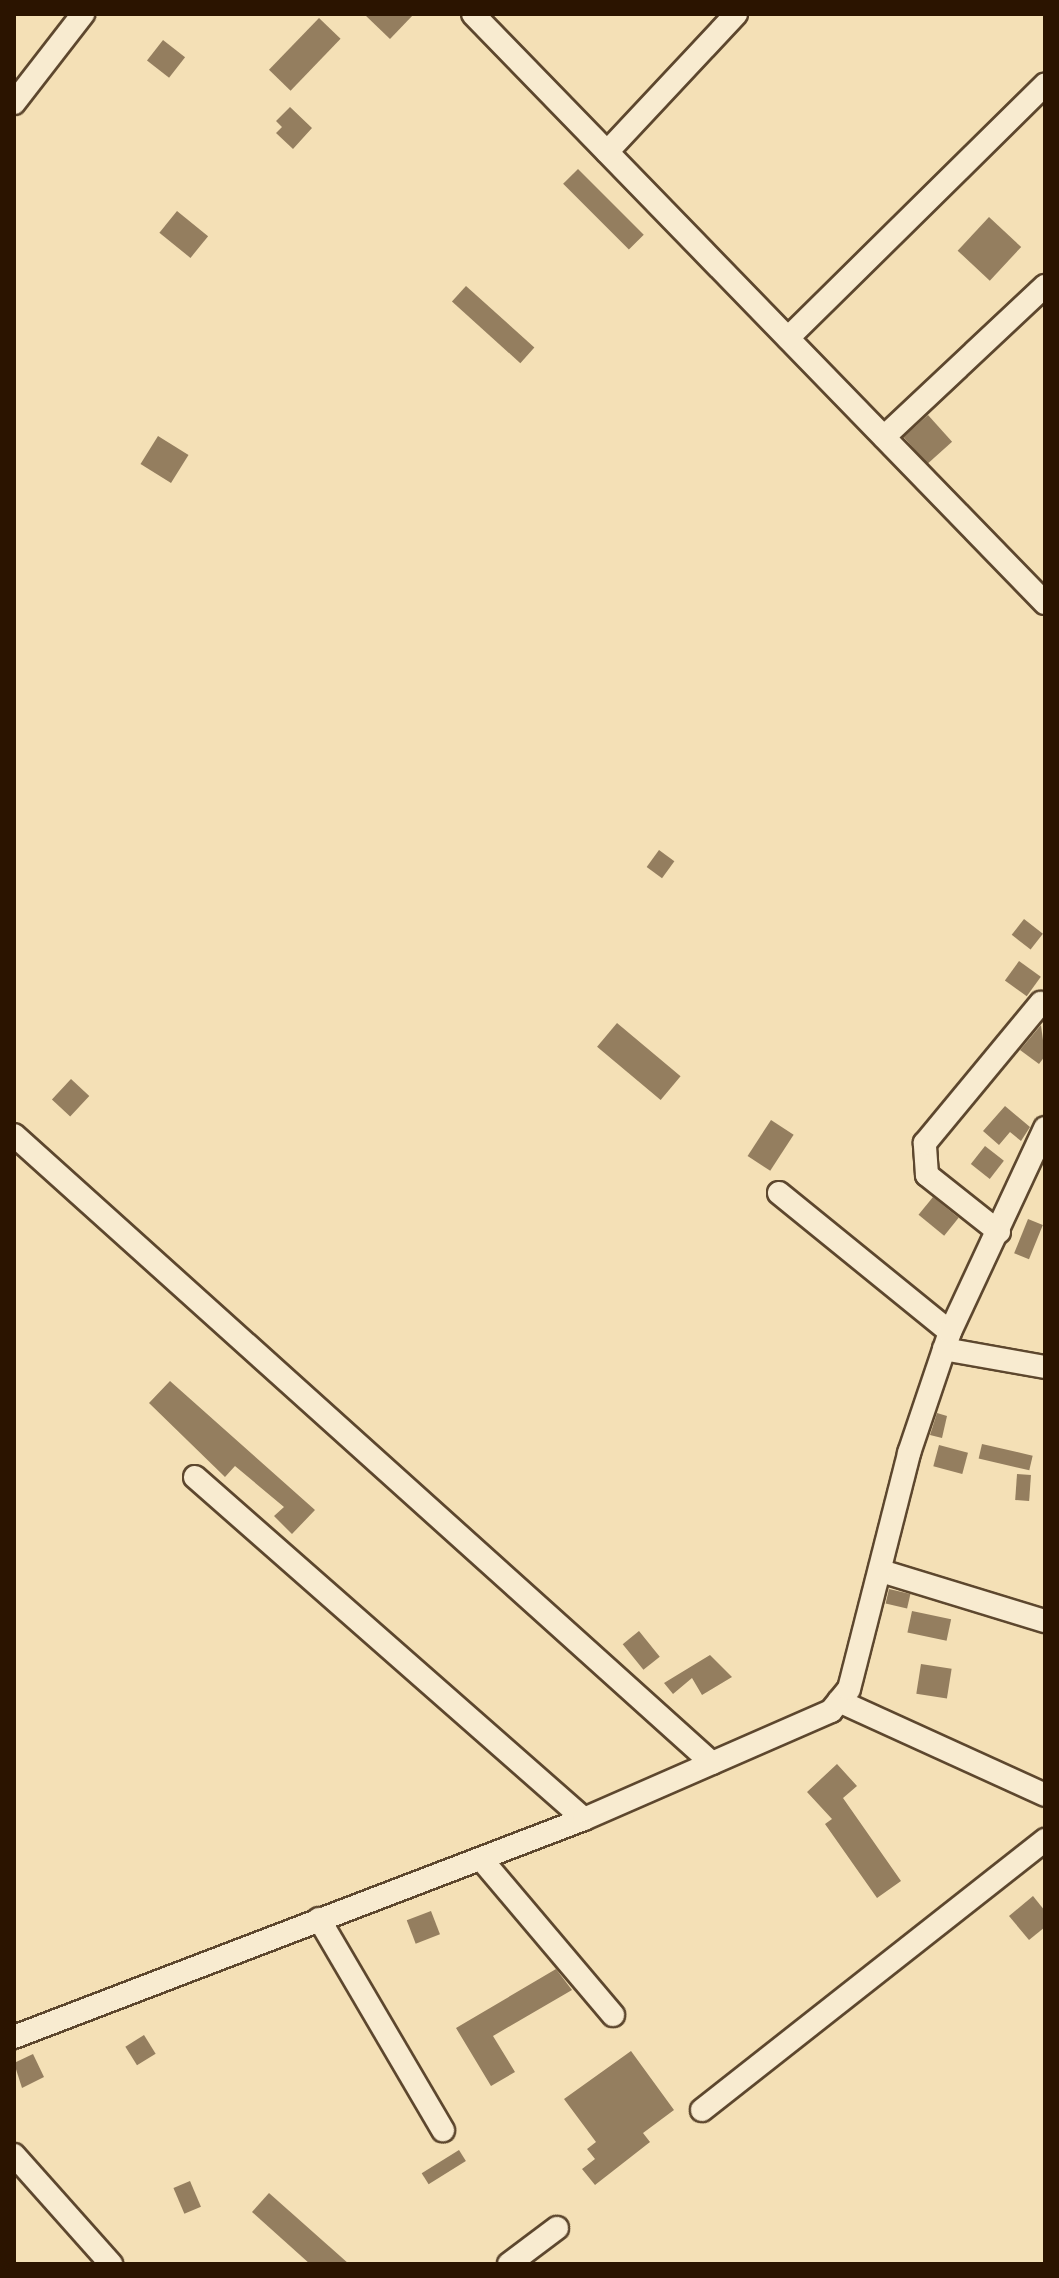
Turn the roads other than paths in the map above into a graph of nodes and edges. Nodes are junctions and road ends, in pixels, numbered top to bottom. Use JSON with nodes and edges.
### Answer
{"nodes":[{"id":1,"x":83,"y":14,"type":"edge"},
{"id":2,"x":473,"y":14,"type":"edge"},
{"id":3,"x":736,"y":14,"type":"edge"},
{"id":4,"x":1045,"y":85,"type":"edge"},
{"id":5,"x":14,"y":103,"type":"edge"},
{"id":6,"x":607,"y":152,"type":"junction"},
{"id":7,"x":1045,"y":286,"type":"edge"},
{"id":8,"x":788,"y":338,"type":"junction"},
{"id":9,"x":884,"y":437,"type":"junction"},
{"id":10,"x":1045,"y":603,"type":"edge"},
{"id":11,"x":1041,"y":1003,"type":"dead end"},
{"id":12,"x":1045,"y":1128,"type":"edge"},
{"id":13,"x":14,"y":1135,"type":"edge"},
{"id":14,"x":779,"y":1193,"type":"dead end"},
{"id":15,"x":999,"y":1232,"type":"junction"},
{"id":16,"x":947,"y":1340,"type":"junction"},
{"id":17,"x":1045,"y":1367,"type":"edge"},
{"id":18,"x":195,"y":1477,"type":"dead end"},
{"id":19,"x":881,"y":1571,"type":"junction"},
{"id":20,"x":1045,"y":1621,"type":"edge"},
{"id":21,"x":839,"y":1701,"type":"junction"},
{"id":22,"x":712,"y":1763,"type":"junction"},
{"id":23,"x":1045,"y":1795,"type":"edge"},
{"id":24,"x":584,"y":1819,"type":"junction"},
{"id":25,"x":1045,"y":1840,"type":"edge"},
{"id":26,"x":482,"y":1860,"type":"junction"},
{"id":27,"x":319,"y":1919,"type":"junction"},
{"id":28,"x":613,"y":2015,"type":"dead end"},
{"id":29,"x":14,"y":2037,"type":"edge"},
{"id":30,"x":702,"y":2110,"type":"dead end"},
{"id":31,"x":443,"y":2130,"type":"dead end"},
{"id":32,"x":14,"y":2155,"type":"edge"},
{"id":33,"x":557,"y":2228,"type":"dead end"},
{"id":34,"x":111,"y":2264,"type":"edge"},
{"id":35,"x":509,"y":2264,"type":"edge"}],
"edges":[{"from":1,"to":5,"type":"street"},
{"from":2,"to":6,"type":"street"},
{"from":3,"to":6,"type":"street"},
{"from":4,"to":8,"type":"street"},
{"from":6,"to":8,"type":"street"},
{"from":7,"to":9,"type":"street"},
{"from":8,"to":9,"type":"street"},
{"from":9,"to":10,"type":"street"},
{"from":11,"to":15,"type":"street"},
{"from":12,"to":15,"type":"street"},
{"from":13,"to":22,"type":"street"},
{"from":14,"to":16,"type":"street"},
{"from":15,"to":16,"type":"street"},
{"from":16,"to":17,"type":"street"},
{"from":16,"to":19,"type":"street"},
{"from":18,"to":24,"type":"street"},
{"from":19,"to":20,"type":"street"},
{"from":19,"to":21,"type":"street"},
{"from":21,"to":22,"type":"street"},
{"from":21,"to":23,"type":"street"},
{"from":22,"to":24,"type":"street"},
{"from":24,"to":26,"type":"street"},
{"from":25,"to":30,"type":"street"},
{"from":26,"to":27,"type":"street"},
{"from":26,"to":28,"type":"street"},
{"from":27,"to":29,"type":"street"},
{"from":27,"to":31,"type":"street"},
{"from":32,"to":34,"type":"street"},
{"from":33,"to":35,"type":"street"}]}
